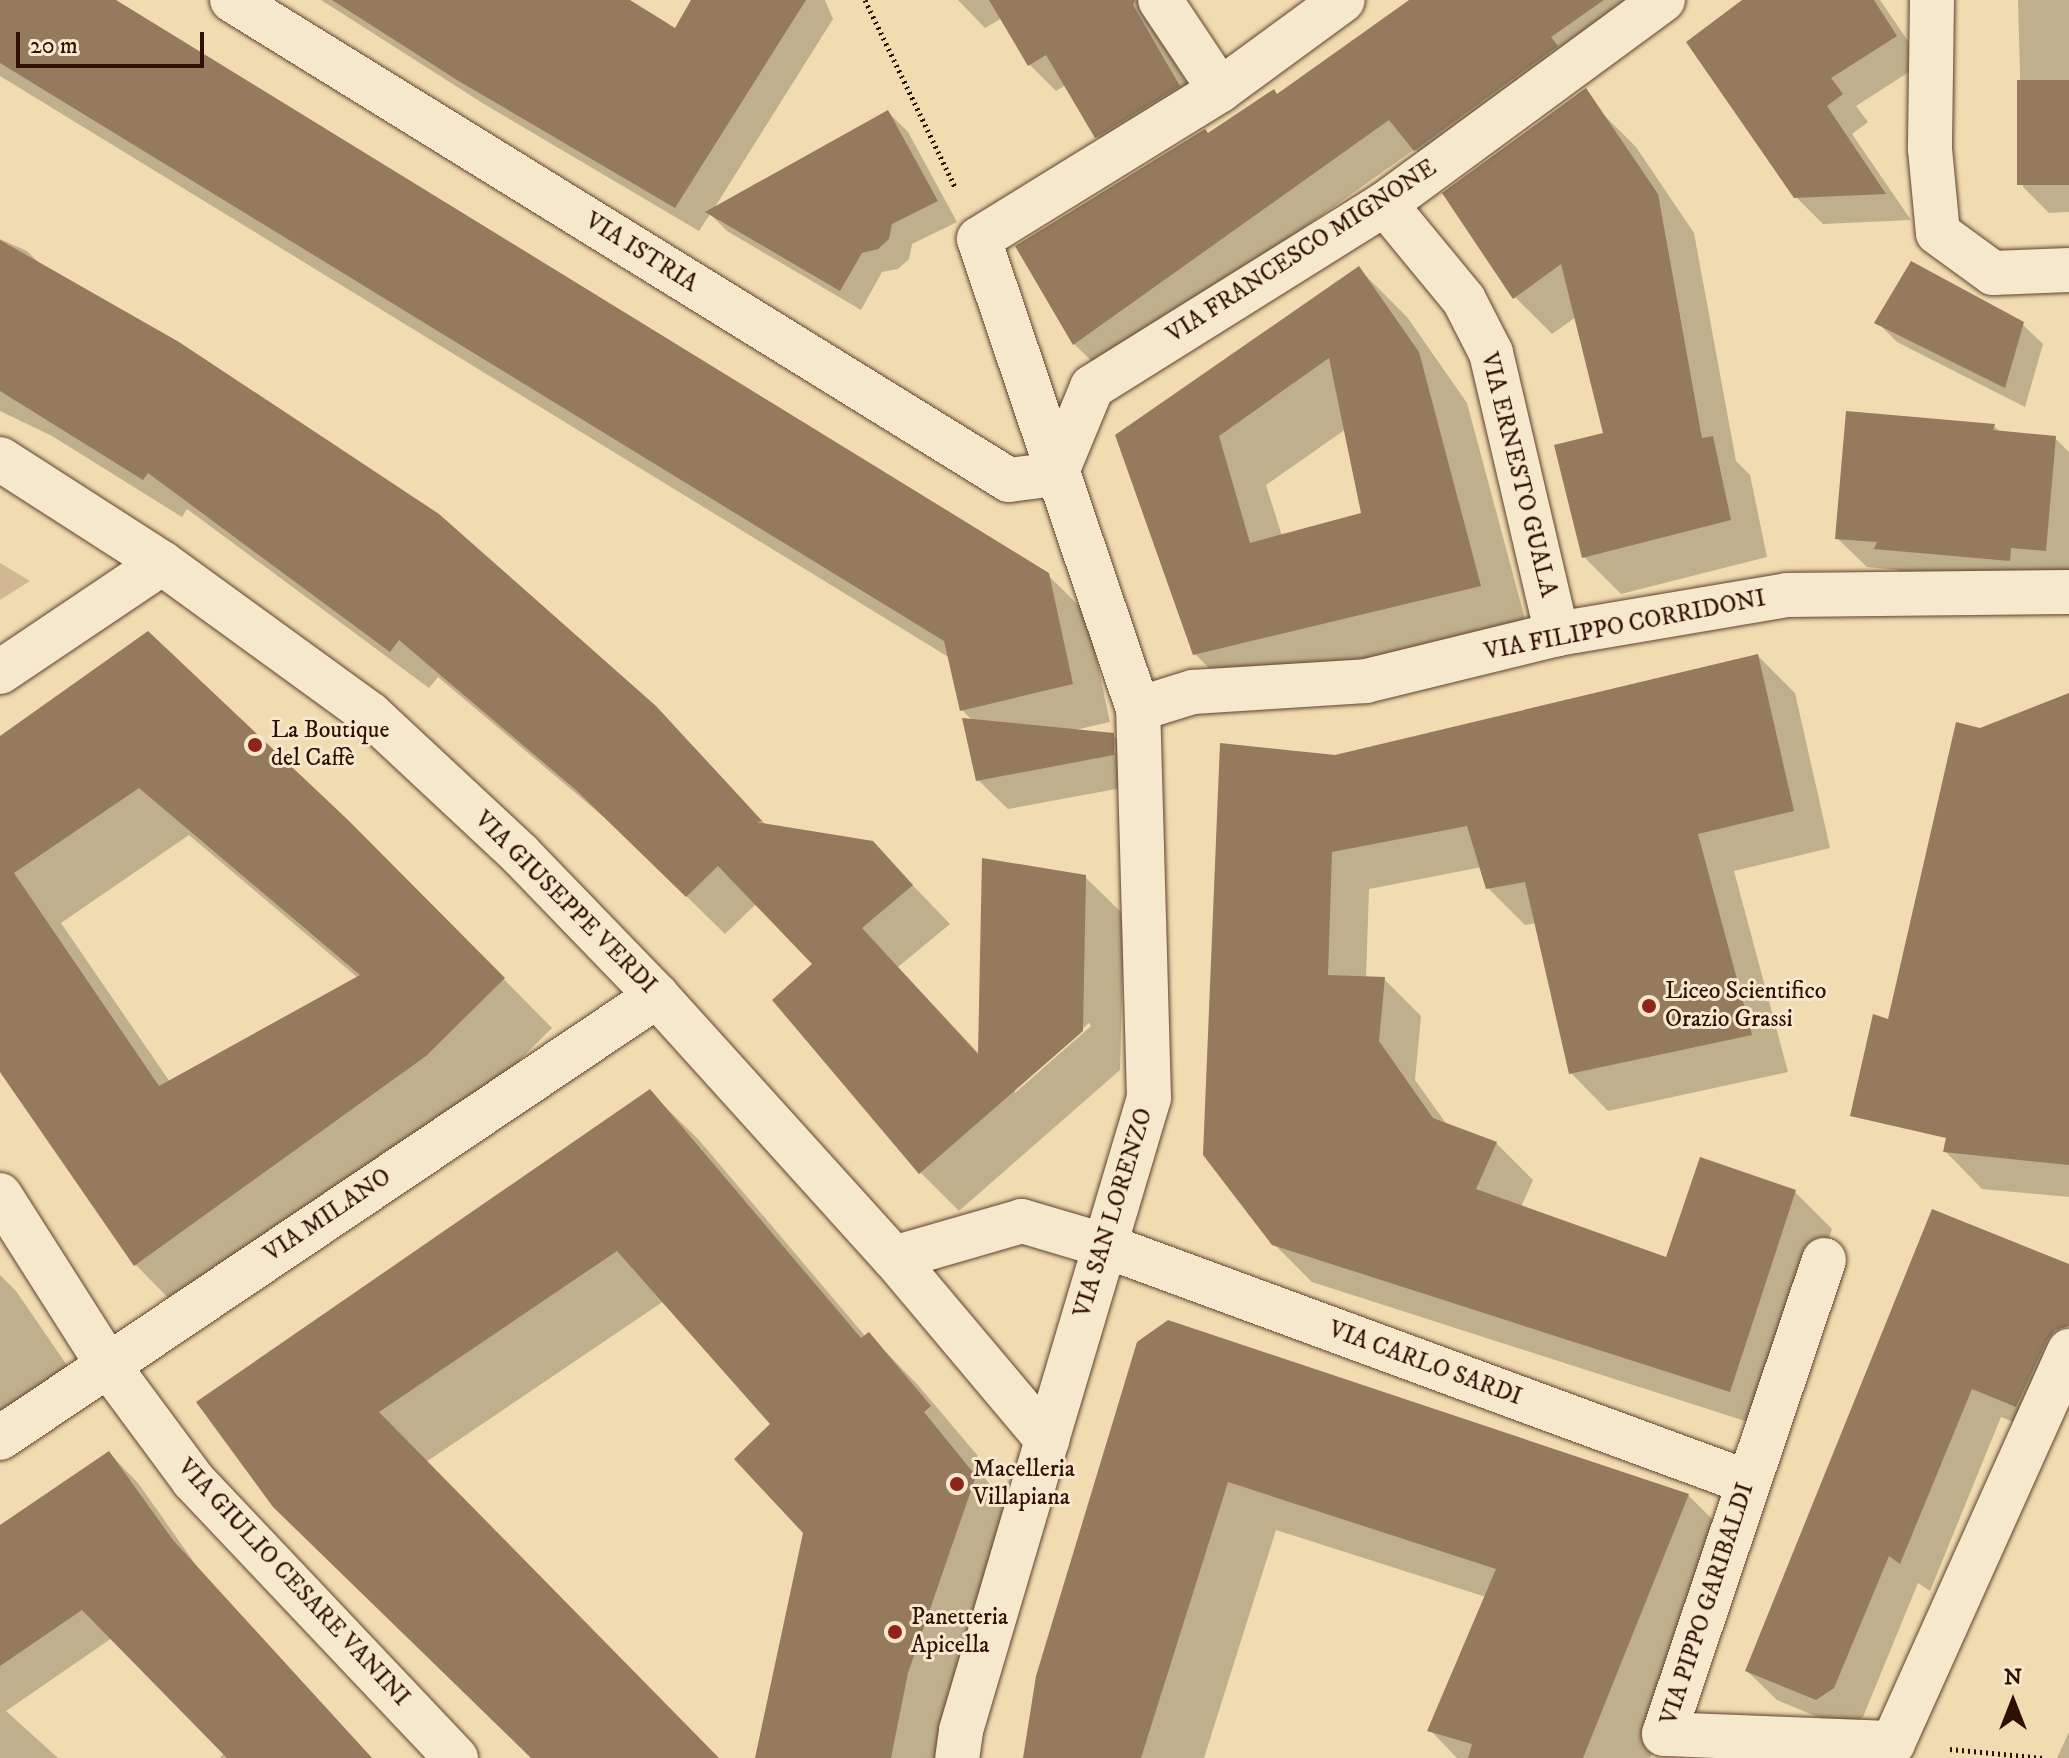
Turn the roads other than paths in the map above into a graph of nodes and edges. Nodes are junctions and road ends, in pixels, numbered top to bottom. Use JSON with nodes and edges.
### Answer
{"nodes":[{"id":1,"x":232,"y":0,"type":"edge"},
{"id":2,"x":1160,"y":0,"type":"edge"},
{"id":3,"x":1343,"y":0,"type":"edge"},
{"id":4,"x":1663,"y":0,"type":"edge"},
{"id":5,"x":1932,"y":0,"type":"edge"},
{"id":6,"x":1220,"y":90,"type":"junction"},
{"id":7,"x":1385,"y":204,"type":"junction"},
{"id":8,"x":2069,"y":270,"type":"edge"},
{"id":9,"x":0,"y":459,"type":"edge"},
{"id":10,"x":1056,"y":474,"type":"junction"},
{"id":11,"x":162,"y":563,"type":"junction"},
{"id":12,"x":2069,"y":592,"type":"edge"},
{"id":13,"x":1557,"y":634,"type":"junction"},
{"id":14,"x":0,"y":672,"type":"edge"},
{"id":15,"x":1138,"y":709,"type":"junction"},
{"id":16,"x":657,"y":996,"type":"junction"},
{"id":17,"x":0,"y":1195,"type":"edge"},
{"id":18,"x":1103,"y":1245,"type":"junction"},
{"id":19,"x":894,"y":1258,"type":"junction"},
{"id":20,"x":1824,"y":1260,"type":"dead end"},
{"id":21,"x":2069,"y":1351,"type":"edge"},
{"id":22,"x":108,"y":1365,"type":"junction"},
{"id":23,"x":0,"y":1438,"type":"edge"},
{"id":24,"x":1047,"y":1440,"type":"junction"},
{"id":25,"x":1747,"y":1482,"type":"junction"},
{"id":26,"x":456,"y":1758,"type":"edge"},
{"id":27,"x":957,"y":1758,"type":"edge"}],
"edges":[{"from":1,"to":10,"type":"street","name":"VIA ISTRIA"},
{"from":2,"to":6,"type":"street"},
{"from":3,"to":6,"type":"street"},
{"from":4,"to":7,"type":"street","name":"VIA FRANCESCO MIGNONE"},
{"from":5,"to":8,"type":"street"},
{"from":6,"to":10,"type":"street","name":"VIA SAN LORENZO"},
{"from":7,"to":10,"type":"street","name":"VIA FRANCESCO MIGNONE"},
{"from":7,"to":13,"type":"street","name":"VIA ERNESTO GUALA"},
{"from":9,"to":11,"type":"street","name":"VIA GIUSEPPE VERDI"},
{"from":10,"to":15,"type":"street","name":"VIA SAN LORENZO"},
{"from":11,"to":14,"type":"street"},
{"from":11,"to":16,"type":"street","name":"VIA GIUSEPPE VERDI"},
{"from":12,"to":13,"type":"street","name":"VIA FILIPPO CORRIDONI"},
{"from":13,"to":15,"type":"street","name":"VIA FILIPPO CORRIDONI"},
{"from":15,"to":18,"type":"street","name":"VIA SAN LORENZO"},
{"from":16,"to":19,"type":"street","name":"VIA GIUSEPPE VERDI"},
{"from":16,"to":22,"type":"street","name":"VIA MILANO"},
{"from":17,"to":22,"type":"street","name":"VIA GIULIO CESARE VANINI"},
{"from":18,"to":19,"type":"street","name":"VIA CARLO SARDI"},
{"from":18,"to":24,"type":"street","name":"VIA SAN LORENZO"},
{"from":18,"to":25,"type":"street","name":"VIA CARLO SARDI"},
{"from":19,"to":24,"type":"street","name":"VIA GIUSEPPE VERDI"},
{"from":20,"to":25,"type":"street","name":"VIA PIPPO GARIBALDI"},
{"from":21,"to":25,"type":"street","name":"VIA PIPPO GARIBALDI"},
{"from":22,"to":23,"type":"street","name":"VIA MILANO"},
{"from":22,"to":26,"type":"street","name":"VIA GIULIO CESARE VANINI"},
{"from":24,"to":27,"type":"street","name":"VIA SAN LORENZO"}]}
